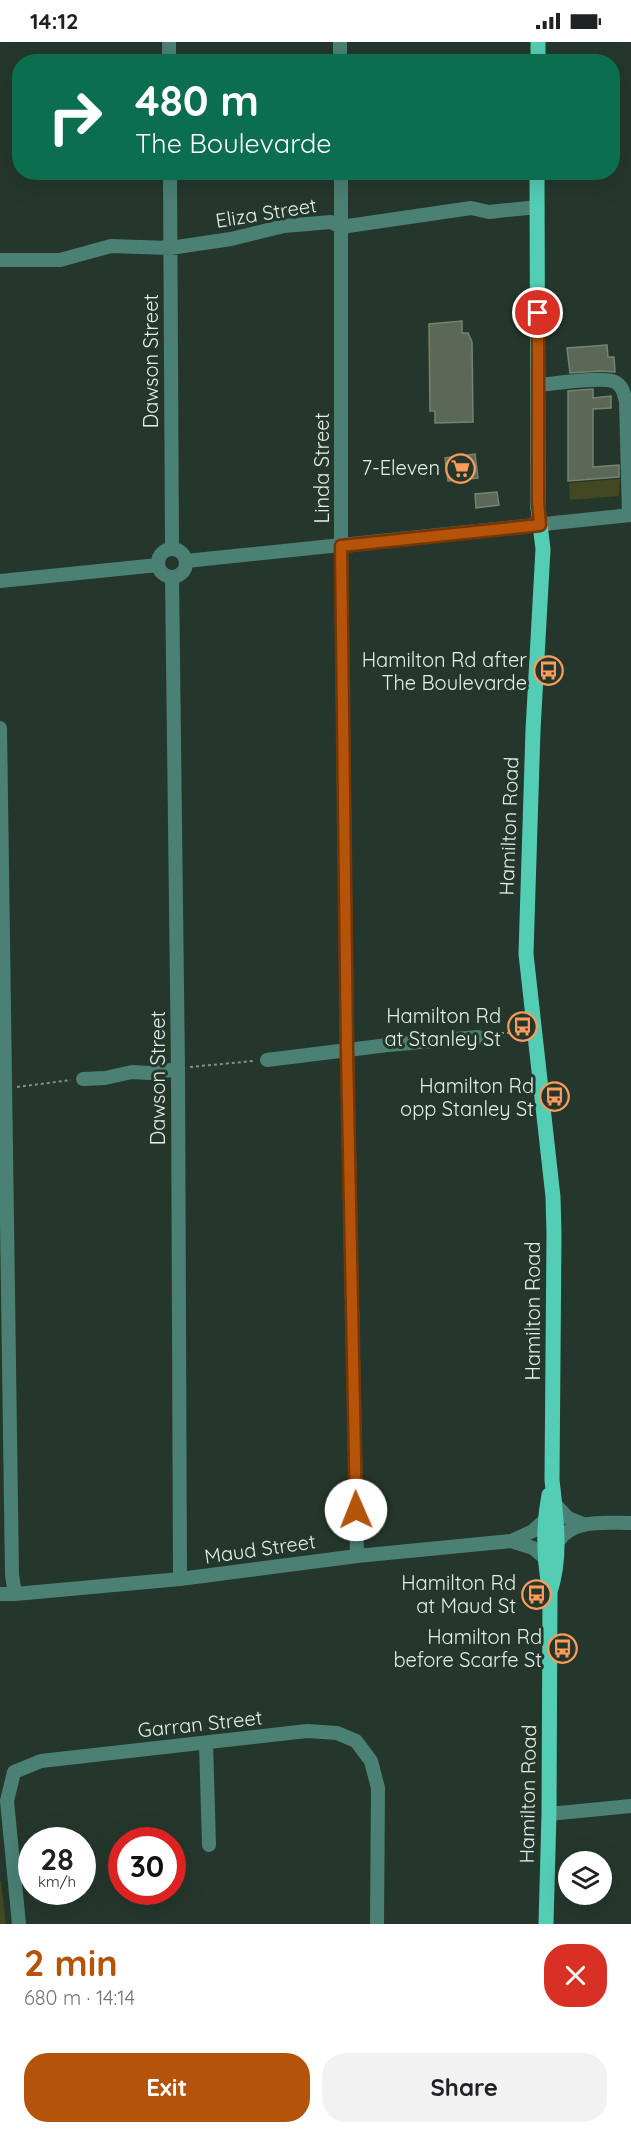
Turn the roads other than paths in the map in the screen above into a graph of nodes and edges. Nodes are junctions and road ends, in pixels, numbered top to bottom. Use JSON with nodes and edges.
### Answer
{"nodes":[{"id":1,"x":170,"y":180,"type":"edge"},
{"id":2,"x":341,"y":180,"type":"edge"},
{"id":3,"x":537,"y":180,"type":"edge"},
{"id":4,"x":537,"y":207,"type":"junction"},
{"id":5,"x":340,"y":227,"type":"junction"},
{"id":6,"x":170,"y":248,"type":"junction"},
{"id":7,"x":0,"y":260,"type":"edge"},
{"id":8,"x":538,"y":385,"type":"junction"},
{"id":9,"x":630,"y":515,"type":"edge"},
{"id":10,"x":540,"y":525,"type":"junction"},
{"id":11,"x":341,"y":546,"type":"junction"},
{"id":12,"x":172,"y":549,"type":"junction"},
{"id":13,"x":186,"y":561,"type":"junction"},
{"id":14,"x":158,"y":565,"type":"junction"},
{"id":15,"x":172,"y":577,"type":"junction"},
{"id":16,"x":0,"y":581,"type":"edge"},
{"id":17,"x":0,"y":728,"type":"edge"},
{"id":18,"x":478,"y":1037,"type":"road end"},
{"id":19,"x":347,"y":1051,"type":"junction"},
{"id":20,"x":267,"y":1060,"type":"road end"},
{"id":21,"x":178,"y":1069,"type":"junction"},
{"id":22,"x":82,"y":1079,"type":"road end"},
{"id":23,"x":2,"y":1088,"type":"edge"},
{"id":24,"x":552,"y":1480,"type":"junction"},
{"id":25,"x":555,"y":1504,"type":"junction"},
{"id":26,"x":545,"y":1520,"type":"junction"},
{"id":27,"x":631,"y":1523,"type":"edge"},
{"id":28,"x":584,"y":1524,"type":"junction"},
{"id":29,"x":512,"y":1541,"type":"junction"},
{"id":30,"x":557,"y":1543,"type":"junction"},
{"id":31,"x":357,"y":1556,"type":"junction"},
{"id":32,"x":546,"y":1559,"type":"junction"},
{"id":33,"x":180,"y":1579,"type":"junction"},
{"id":34,"x":550,"y":1592,"type":"junction"},
{"id":35,"x":0,"y":1594,"type":"edge"},
{"id":36,"x":15,"y":1594,"type":"junction"},
{"id":37,"x":0,"y":1599,"type":"edge"},
{"id":38,"x":206,"y":1743,"type":"junction"},
{"id":39,"x":631,"y":1806,"type":"edge"},
{"id":40,"x":549,"y":1814,"type":"junction"},
{"id":41,"x":209,"y":1845,"type":"dead end"},
{"id":42,"x":19,"y":1924,"type":"edge"},
{"id":43,"x":377,"y":1924,"type":"edge"},
{"id":44,"x":546,"y":1924,"type":"edge"}],
"edges":[{"from":1,"to":6,"type":"street","name":"Dawson Street"},
{"from":2,"to":5,"type":"street","name":"Linda Street"},
{"from":3,"to":4,"type":"main road","name":"Hamilton Road"},
{"from":4,"to":5,"type":"street","name":"Eliza Street"},
{"from":4,"to":8,"type":"main road","name":"Hamilton Road"},
{"from":5,"to":6,"type":"street","name":"Eliza Street"},
{"from":5,"to":11,"type":"street","name":"Linda Street"},
{"from":6,"to":7,"type":"street","name":"Eliza Street"},
{"from":6,"to":12,"type":"street","name":"Dawson Street"},
{"from":8,"to":9,"type":"street"},
{"from":8,"to":10,"type":"main road","name":"Hamilton Road"},
{"from":9,"to":10,"type":"street"},
{"from":10,"to":11,"type":"street"},
{"from":10,"to":24,"type":"main road","name":"Hamilton Road"},
{"from":11,"to":13,"type":"street"},
{"from":11,"to":19,"type":"street","name":"Linda Street"},
{"from":12,"to":13,"type":"street"},
{"from":12,"to":14,"type":"street"},
{"from":13,"to":15,"type":"street"},
{"from":14,"to":15,"type":"street"},
{"from":14,"to":16,"type":"street"},
{"from":15,"to":21,"type":"street","name":"Dawson Street"},
{"from":17,"to":23,"type":"street"},
{"from":18,"to":19,"type":"street"},
{"from":19,"to":20,"type":"street"},
{"from":19,"to":31,"type":"street","name":"Linda Street"},
{"from":21,"to":22,"type":"street"},
{"from":21,"to":33,"type":"street","name":"Dawson Street"},
{"from":23,"to":36,"type":"street"},
{"from":24,"to":25,"type":"main road","name":"Hamilton Road"},
{"from":24,"to":26,"type":"main road","name":"Hamilton Road"},
{"from":25,"to":28,"type":"street"},
{"from":25,"to":30,"type":"main road","name":"Hamilton Road"},
{"from":26,"to":29,"type":"street","name":"Maud Street"},
{"from":26,"to":32,"type":"main road","name":"Hamilton Road"},
{"from":27,"to":28,"type":"street"},
{"from":28,"to":30,"type":"street"},
{"from":29,"to":31,"type":"street","name":"Maud Street"},
{"from":29,"to":32,"type":"street","name":"Maud Street"},
{"from":30,"to":34,"type":"main road","name":"Hamilton Road"},
{"from":31,"to":33,"type":"street","name":"Maud Street"},
{"from":32,"to":34,"type":"main road","name":"Hamilton Road"},
{"from":33,"to":36,"type":"street","name":"Maud Street"},
{"from":34,"to":40,"type":"main road","name":"Hamilton Road"},
{"from":35,"to":36,"type":"street","name":"Maud Street"},
{"from":36,"to":37,"type":"street","name":"Maud Street"},
{"from":38,"to":41,"type":"street"},
{"from":38,"to":42,"type":"street","name":"Garran Street"},
{"from":38,"to":43,"type":"street","name":"Garran Street"},
{"from":39,"to":40,"type":"street"},
{"from":40,"to":44,"type":"main road","name":"Hamilton Road"}]}
